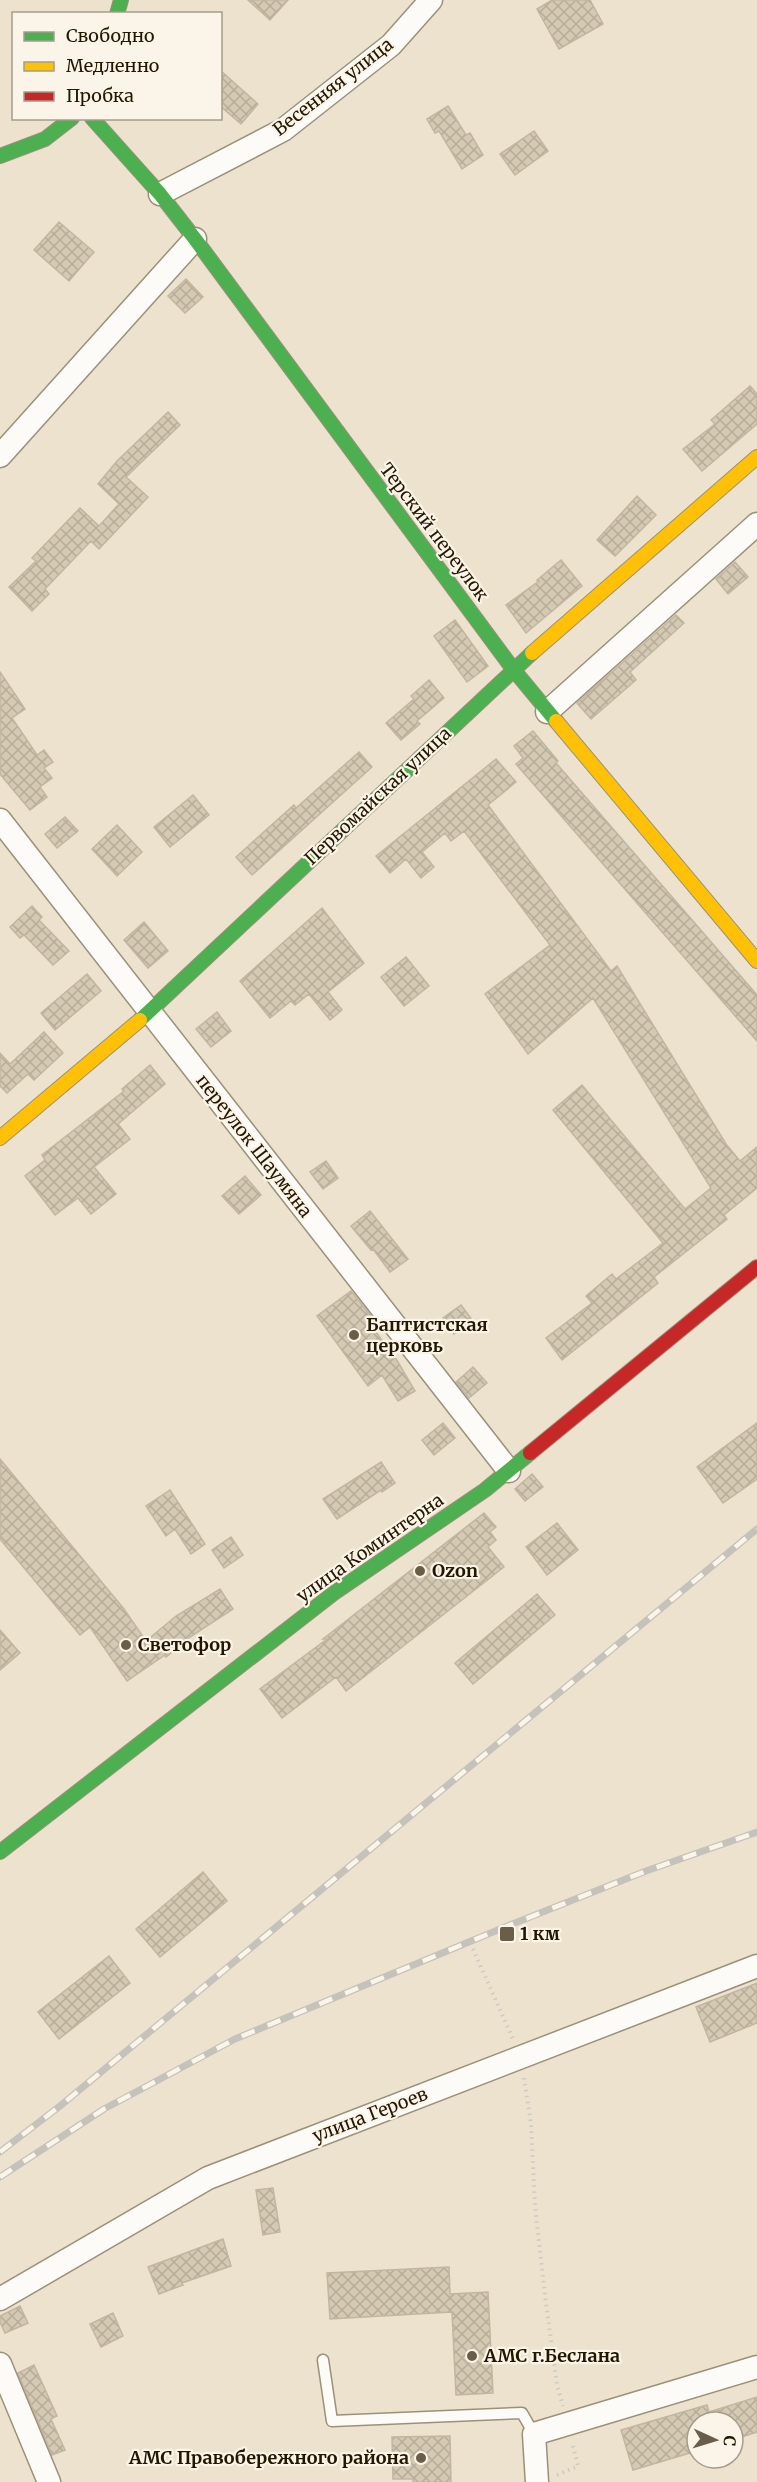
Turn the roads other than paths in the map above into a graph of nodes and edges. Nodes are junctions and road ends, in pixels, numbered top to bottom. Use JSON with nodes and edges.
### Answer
{"nodes":[{"id":1,"x":431,"y":0,"type":"edge"},
{"id":2,"x":69,"y":120,"type":"edge"},
{"id":3,"x":94,"y":120,"type":"edge"},
{"id":4,"x":0,"y":156,"type":"edge"},
{"id":5,"x":160,"y":194,"type":"junction"},
{"id":6,"x":195,"y":239,"type":"junction"},
{"id":7,"x":0,"y":456,"type":"edge"},
{"id":8,"x":757,"y":457,"type":"edge"},
{"id":9,"x":757,"y":524,"type":"edge"},
{"id":10,"x":513,"y":669,"type":"junction"},
{"id":11,"x":547,"y":712,"type":"junction"},
{"id":12,"x":0,"y":820,"type":"edge"},
{"id":13,"x":757,"y":961,"type":"edge"},
{"id":14,"x":149,"y":1012,"type":"junction"},
{"id":15,"x":0,"y":1138,"type":"edge"},
{"id":16,"x":757,"y":1267,"type":"edge"},
{"id":17,"x":509,"y":1471,"type":"junction"},
{"id":18,"x":0,"y":1852,"type":"edge"},
{"id":19,"x":757,"y":1966,"type":"edge"},
{"id":20,"x":0,"y":2299,"type":"edge"},
{"id":21,"x":323,"y":2360,"type":"dead end"},
{"id":22,"x":0,"y":2364,"type":"edge"},
{"id":23,"x":757,"y":2367,"type":"edge"},
{"id":24,"x":534,"y":2434,"type":"junction"},
{"id":25,"x":544,"y":2480,"type":"edge"},
{"id":26,"x":49,"y":2482,"type":"edge"}],
"edges":[{"from":1,"to":5,"type":"street","name":"Весенняя улица"},
{"from":2,"to":4,"type":"street"},
{"from":3,"to":5,"type":"street","name":"Терский переулок"},
{"from":5,"to":6,"type":"street","name":"Терский переулок"},
{"from":6,"to":7,"type":"street"},
{"from":6,"to":10,"type":"street","name":"Терский переулок"},
{"from":8,"to":10,"type":"street","name":"Первомайская улица"},
{"from":9,"to":11,"type":"street"},
{"from":10,"to":11,"type":"street","name":"Терский переулок"},
{"from":10,"to":14,"type":"street","name":"Первомайская улица"},
{"from":11,"to":13,"type":"street","name":"Терский переулок"},
{"from":12,"to":14,"type":"street","name":"переулок Шаумяна"},
{"from":14,"to":15,"type":"street","name":"Первомайская улица"},
{"from":14,"to":17,"type":"street","name":"переулок Шаумяна"},
{"from":16,"to":17,"type":"street","name":"улица Коминтерна"},
{"from":17,"to":18,"type":"street","name":"улица Коминтерна"},
{"from":19,"to":20,"type":"street","name":"улица Героев"},
{"from":21,"to":24,"type":"lane"},
{"from":22,"to":26,"type":"street"},
{"from":23,"to":24,"type":"street"},
{"from":24,"to":25,"type":"street"}]}
